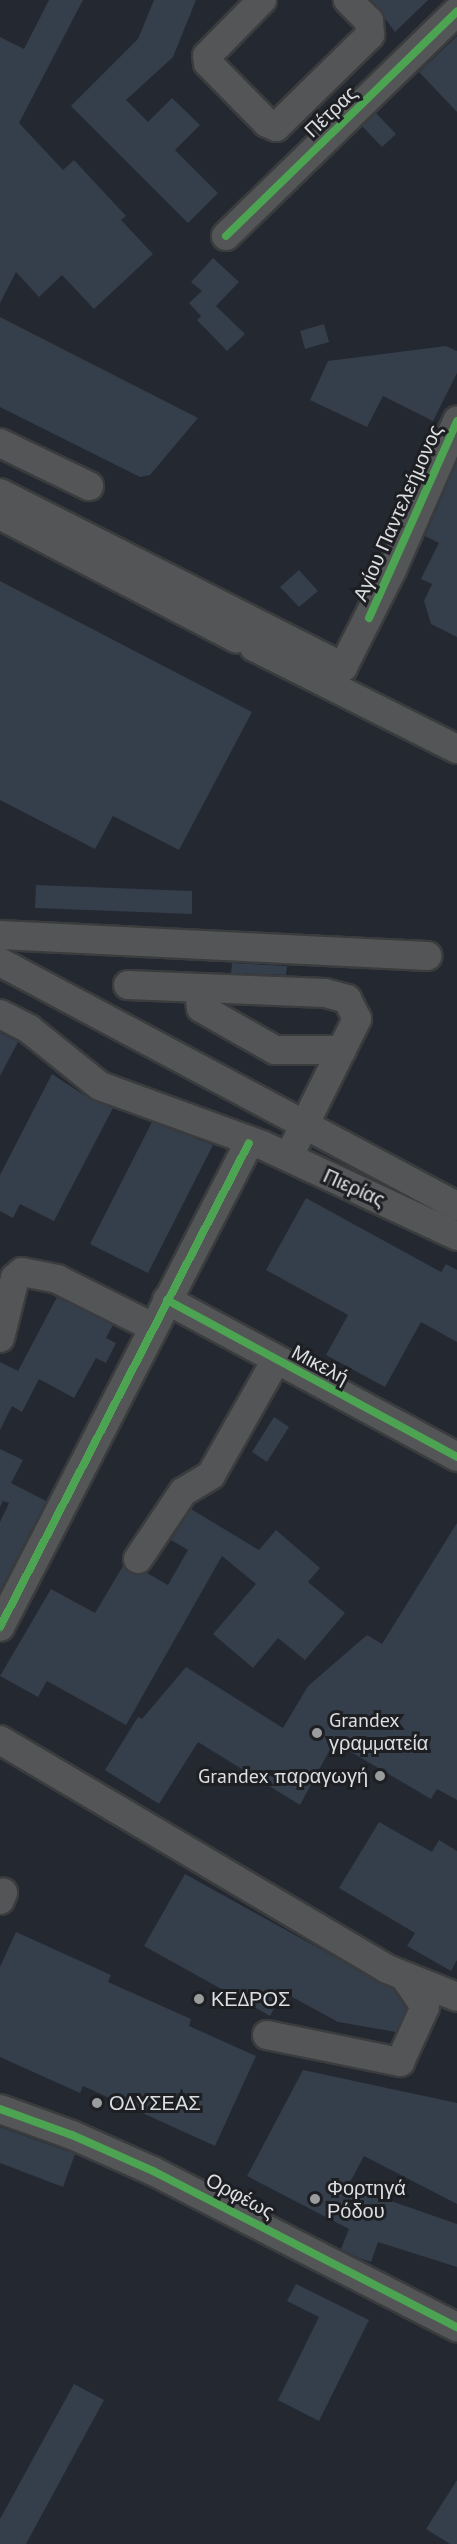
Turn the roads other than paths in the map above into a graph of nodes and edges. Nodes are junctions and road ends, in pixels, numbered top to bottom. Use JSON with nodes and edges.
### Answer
{"nodes":[{"id":1,"x":262,"y":0,"type":"edge"},
{"id":2,"x":348,"y":0,"type":"edge"},
{"id":3,"x":457,"y":11,"type":"edge"},
{"id":4,"x":349,"y":58,"type":"junction"},
{"id":5,"x":379,"y":88,"type":"junction"},
{"id":6,"x":226,"y":236,"type":"dead end"},
{"id":7,"x":457,"y":421,"type":"edge"},
{"id":8,"x":0,"y":443,"type":"edge"},
{"id":9,"x":88,"y":486,"type":"dead end"},
{"id":10,"x":0,"y":493,"type":"edge"},
{"id":11,"x":0,"y":515,"type":"edge"},
{"id":12,"x":457,"y":749,"type":"edge"},
{"id":13,"x":0,"y":935,"type":"edge"},
{"id":14,"x":427,"y":956,"type":"dead end"},
{"id":15,"x":0,"y":962,"type":"edge"},
{"id":16,"x":128,"y":985,"type":"dead end"},
{"id":17,"x":200,"y":990,"type":"junction"},
{"id":18,"x":0,"y":1014,"type":"edge"},
{"id":19,"x":342,"y":1050,"type":"junction"},
{"id":20,"x":304,"y":1127,"type":"junction"},
{"id":21,"x":249,"y":1143,"type":"junction"},
{"id":22,"x":288,"y":1156,"type":"junction"},
{"id":23,"x":457,"y":1206,"type":"edge"},
{"id":24,"x":457,"y":1236,"type":"edge"},
{"id":25,"x":168,"y":1300,"type":"junction"},
{"id":26,"x":153,"y":1327,"type":"junction"},
{"id":27,"x":0,"y":1338,"type":"edge"},
{"id":28,"x":276,"y":1360,"type":"junction"},
{"id":29,"x":457,"y":1457,"type":"edge"},
{"id":30,"x":138,"y":1559,"type":"dead end"},
{"id":31,"x":0,"y":1627,"type":"edge"},
{"id":32,"x":0,"y":1740,"type":"edge"},
{"id":33,"x":405,"y":1977,"type":"junction"},
{"id":34,"x":457,"y":1997,"type":"edge"},
{"id":35,"x":267,"y":2036,"type":"dead end"},
{"id":36,"x":0,"y":2109,"type":"edge"},
{"id":37,"x":457,"y":2327,"type":"edge"}],
"edges":[{"from":1,"to":4,"type":"street"},
{"from":2,"to":4,"type":"street"},
{"from":3,"to":5,"type":"street","name":"Πέτρας"},
{"from":4,"to":5,"type":"street"},
{"from":5,"to":6,"type":"street","name":"Πέτρας"},
{"from":7,"to":10,"type":"street","name":"Αγίου Παντελεήμονος"},
{"from":8,"to":9,"type":"street"},
{"from":11,"to":12,"type":"street"},
{"from":13,"to":14,"type":"street"},
{"from":15,"to":20,"type":"street"},
{"from":16,"to":17,"type":"street"},
{"from":17,"to":19,"type":"street"},
{"from":17,"to":19,"type":"street"},
{"from":18,"to":21,"type":"street","name":"Πιερίας"},
{"from":19,"to":20,"type":"street"},
{"from":20,"to":22,"type":"street"},
{"from":20,"to":23,"type":"street"},
{"from":21,"to":22,"type":"street","name":"Πιερίας"},
{"from":21,"to":25,"type":"street"},
{"from":22,"to":24,"type":"street","name":"Πιερίας"},
{"from":25,"to":26,"type":"street"},
{"from":25,"to":28,"type":"street","name":"Μικελή"},
{"from":26,"to":27,"type":"street"},
{"from":26,"to":31,"type":"street"},
{"from":28,"to":29,"type":"street","name":"Μικελή"},
{"from":28,"to":30,"type":"street"},
{"from":32,"to":33,"type":"street"},
{"from":33,"to":34,"type":"street"},
{"from":33,"to":35,"type":"street"},
{"from":36,"to":37,"type":"street","name":"Ορφέως"}]}
